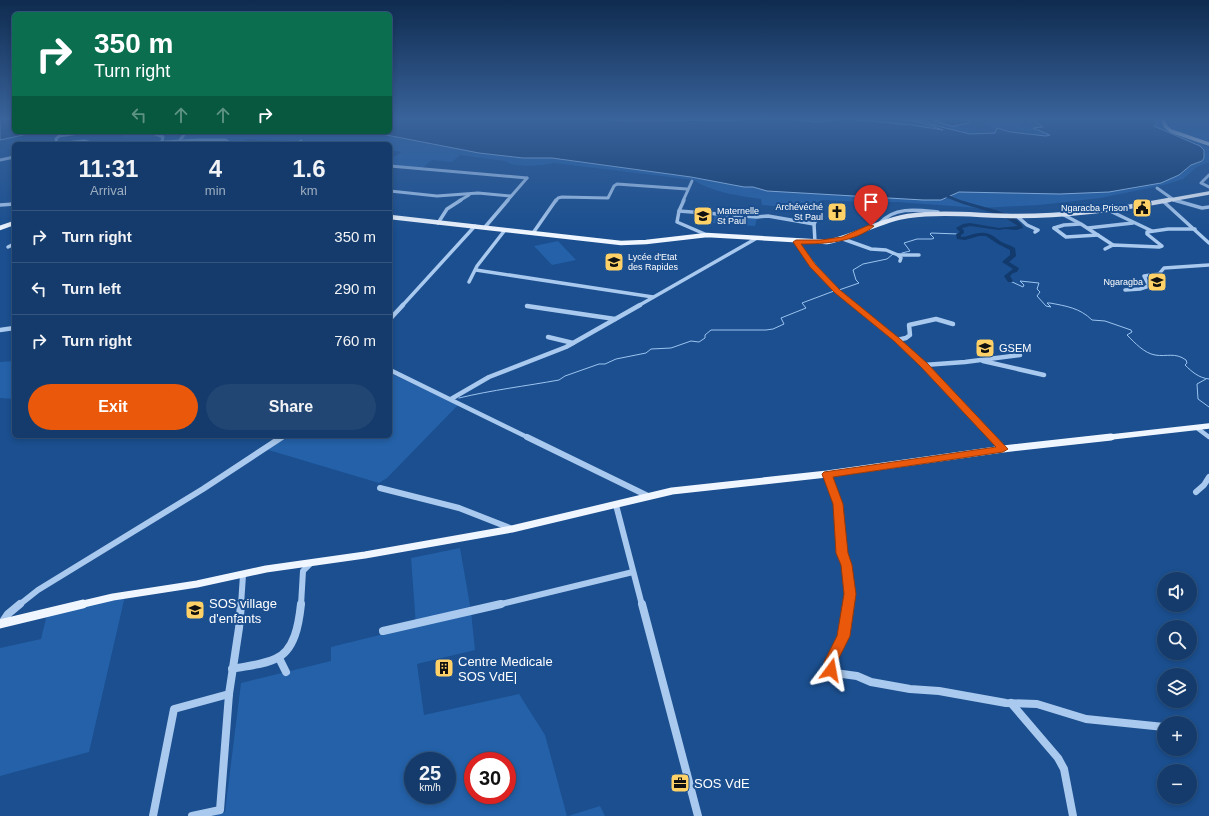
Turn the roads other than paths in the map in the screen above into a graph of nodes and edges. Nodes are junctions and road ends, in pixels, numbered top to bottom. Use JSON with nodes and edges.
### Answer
{"nodes":[{"id":1,"x":12,"y":157,"type":"edge"},
{"id":2,"x":0,"y":160,"type":"edge"},
{"id":3,"x":392,"y":166,"type":"edge"},
{"id":4,"x":395,"y":167,"type":"junction"},
{"id":5,"x":392,"y":169,"type":"edge"},
{"id":6,"x":1209,"y":175,"type":"edge"},
{"id":7,"x":692,"y":181,"type":"dead end"},
{"id":8,"x":1209,"y":187,"type":"edge"},
{"id":9,"x":1157,"y":188,"type":"dead end"},
{"id":10,"x":687,"y":190,"type":"junction"},
{"id":11,"x":392,"y":191,"type":"edge"},
{"id":12,"x":1209,"y":193,"type":"edge"},
{"id":13,"x":469,"y":195,"type":"junction"},
{"id":14,"x":511,"y":196,"type":"junction"},
{"id":15,"x":1174,"y":200,"type":"junction"},
{"id":16,"x":1164,"y":202,"type":"junction"},
{"id":17,"x":12,"y":204,"type":"edge"},
{"id":18,"x":0,"y":205,"type":"edge"},
{"id":19,"x":1209,"y":207,"type":"edge"},
{"id":20,"x":1106,"y":209,"type":"junction"},
{"id":21,"x":679,"y":211,"type":"junction"},
{"id":22,"x":1062,"y":214,"type":"junction"},
{"id":23,"x":818,"y":216,"type":"dead end"},
{"id":24,"x":1016,"y":216,"type":"junction"},
{"id":25,"x":392,"y":217,"type":"edge"},
{"id":26,"x":438,"y":223,"type":"junction"},
{"id":27,"x":1133,"y":223,"type":"junction"},
{"id":28,"x":12,"y":224,"type":"edge"},
{"id":29,"x":814,"y":224,"type":"junction"},
{"id":30,"x":1081,"y":224,"type":"junction"},
{"id":31,"x":475,"y":226,"type":"junction"},
{"id":32,"x":485,"y":227,"type":"junction"},
{"id":33,"x":0,"y":228,"type":"edge"},
{"id":34,"x":1088,"y":228,"type":"junction"},
{"id":35,"x":1195,"y":229,"type":"junction"},
{"id":36,"x":505,"y":230,"type":"junction"},
{"id":37,"x":1152,"y":231,"type":"junction"},
{"id":38,"x":1035,"y":232,"type":"dead end"},
{"id":39,"x":533,"y":233,"type":"junction"},
{"id":40,"x":707,"y":235,"type":"junction"},
{"id":41,"x":1098,"y":235,"type":"junction"},
{"id":42,"x":757,"y":238,"type":"junction"},
{"id":43,"x":843,"y":239,"type":"junction"},
{"id":44,"x":796,"y":242,"type":"junction"},
{"id":45,"x":815,"y":242,"type":"junction"},
{"id":46,"x":1209,"y":243,"type":"edge"},
{"id":47,"x":12,"y":245,"type":"edge"},
{"id":48,"x":1113,"y":245,"type":"junction"},
{"id":49,"x":8,"y":247,"type":"dead end"},
{"id":50,"x":1105,"y":249,"type":"dead end"},
{"id":51,"x":896,"y":254,"type":"junction"},
{"id":52,"x":919,"y":255,"type":"dead end"},
{"id":53,"x":900,"y":261,"type":"dead end"},
{"id":54,"x":1209,"y":265,"type":"edge"},
{"id":55,"x":476,"y":270,"type":"junction"},
{"id":56,"x":469,"y":282,"type":"dead end"},
{"id":57,"x":1125,"y":290,"type":"dead end"},
{"id":58,"x":653,"y":297,"type":"junction"},
{"id":59,"x":527,"y":306,"type":"dead end"},
{"id":60,"x":392,"y":317,"type":"edge"},
{"id":61,"x":615,"y":319,"type":"junction"},
{"id":62,"x":953,"y":324,"type":"dead end"},
{"id":63,"x":12,"y":328,"type":"edge"},
{"id":64,"x":0,"y":330,"type":"edge"},
{"id":65,"x":548,"y":337,"type":"dead end"},
{"id":66,"x":897,"y":340,"type":"junction"},
{"id":67,"x":573,"y":343,"type":"junction"},
{"id":68,"x":1020,"y":355,"type":"dead end"},
{"id":69,"x":993,"y":358,"type":"junction"},
{"id":70,"x":978,"y":360,"type":"junction"},
{"id":71,"x":998,"y":364,"type":"junction"},
{"id":72,"x":924,"y":365,"type":"junction"},
{"id":73,"x":392,"y":371,"type":"edge"},
{"id":74,"x":1044,"y":375,"type":"dead end"},
{"id":75,"x":451,"y":399,"type":"junction"},
{"id":76,"x":1209,"y":426,"type":"edge"},
{"id":77,"x":1197,"y":428,"type":"junction"},
{"id":78,"x":1209,"y":437,"type":"edge"},
{"id":79,"x":280,"y":438,"type":"edge"},
{"id":80,"x":1003,"y":449,"type":"junction"},
{"id":81,"x":828,"y":474,"type":"junction"},
{"id":82,"x":1209,"y":477,"type":"edge"},
{"id":83,"x":380,"y":488,"type":"dead end"},
{"id":84,"x":1196,"y":492,"type":"dead end"},
{"id":85,"x":648,"y":496,"type":"junction"},
{"id":86,"x":616,"y":505,"type":"junction"},
{"id":87,"x":512,"y":529,"type":"junction"},
{"id":88,"x":312,"y":562,"type":"junction"},
{"id":89,"x":633,"y":572,"type":"junction"},
{"id":90,"x":243,"y":574,"type":"junction"},
{"id":91,"x":0,"y":613,"type":"edge"},
{"id":92,"x":8,"y":614,"type":"junction"},
{"id":93,"x":1,"y":623,"type":"edge"},
{"id":94,"x":383,"y":631,"type":"dead end"},
{"id":95,"x":278,"y":658,"type":"junction"},
{"id":96,"x":232,"y":669,"type":"junction"},
{"id":97,"x":286,"y":672,"type":"dead end"},
{"id":98,"x":228,"y":694,"type":"junction"},
{"id":99,"x":1011,"y":703,"type":"junction"},
{"id":100,"x":1157,"y":726,"type":"edge"},
{"id":101,"x":153,"y":816,"type":"edge"},
{"id":102,"x":192,"y":816,"type":"edge"},
{"id":103,"x":698,"y":816,"type":"edge"},
{"id":104,"x":1073,"y":816,"type":"edge"}],
"edges":[{"from":1,"to":2,"type":"street"},
{"from":3,"to":4,"type":"street"},
{"from":4,"to":5,"type":"street"},
{"from":4,"to":14,"type":"street"},
{"from":6,"to":8,"type":"street"},
{"from":7,"to":10,"type":"street"},
{"from":9,"to":15,"type":"street"},
{"from":10,"to":21,"type":"street"},
{"from":10,"to":39,"type":"street"},
{"from":11,"to":13,"type":"street"},
{"from":12,"to":15,"type":"main road"},
{"from":13,"to":14,"type":"street"},
{"from":13,"to":26,"type":"street"},
{"from":14,"to":32,"type":"street"},
{"from":15,"to":16,"type":"main road"},
{"from":15,"to":19,"type":"street"},
{"from":16,"to":20,"type":"main road"},
{"from":16,"to":35,"type":"street"},
{"from":17,"to":18,"type":"street"},
{"from":20,"to":22,"type":"main road"},
{"from":20,"to":27,"type":"street"},
{"from":21,"to":29,"type":"street"},
{"from":21,"to":40,"type":"street"},
{"from":22,"to":24,"type":"main road"},
{"from":22,"to":30,"type":"street"},
{"from":23,"to":29,"type":"street"},
{"from":24,"to":38,"type":"street"},
{"from":24,"to":43,"type":"main road"},
{"from":25,"to":26,"type":"main road"},
{"from":26,"to":31,"type":"main road"},
{"from":27,"to":34,"type":"street"},
{"from":27,"to":37,"type":"street"},
{"from":28,"to":33,"type":"main road"},
{"from":29,"to":45,"type":"street"},
{"from":30,"to":34,"type":"street"},
{"from":30,"to":41,"type":"street"},
{"from":31,"to":32,"type":"main road"},
{"from":31,"to":60,"type":"street"},
{"from":32,"to":36,"type":"main road"},
{"from":34,"to":41,"type":"street"},
{"from":35,"to":37,"type":"street"},
{"from":35,"to":46,"type":"street"},
{"from":36,"to":39,"type":"main road"},
{"from":36,"to":55,"type":"street"},
{"from":37,"to":48,"type":"street"},
{"from":39,"to":40,"type":"main road"},
{"from":40,"to":42,"type":"main road"},
{"from":41,"to":48,"type":"street"},
{"from":42,"to":44,"type":"main road"},
{"from":42,"to":58,"type":"street"},
{"from":43,"to":45,"type":"main road"},
{"from":43,"to":51,"type":"street"},
{"from":44,"to":45,"type":"main road"},
{"from":44,"to":66,"type":"street"},
{"from":47,"to":49,"type":"street"},
{"from":48,"to":50,"type":"street"},
{"from":51,"to":52,"type":"street"},
{"from":51,"to":53,"type":"street"},
{"from":54,"to":57,"type":"street"},
{"from":55,"to":56,"type":"street"},
{"from":55,"to":58,"type":"street"},
{"from":58,"to":61,"type":"street"},
{"from":59,"to":61,"type":"street"},
{"from":61,"to":67,"type":"street"},
{"from":62,"to":66,"type":"street"},
{"from":63,"to":64,"type":"street"},
{"from":65,"to":67,"type":"street"},
{"from":66,"to":72,"type":"street"},
{"from":67,"to":75,"type":"street"},
{"from":68,"to":69,"type":"street"},
{"from":69,"to":70,"type":"street"},
{"from":69,"to":71,"type":"street"},
{"from":70,"to":71,"type":"street"},
{"from":70,"to":72,"type":"street"},
{"from":71,"to":74,"type":"street"},
{"from":72,"to":80,"type":"street"},
{"from":73,"to":75,"type":"street"},
{"from":75,"to":85,"type":"street"},
{"from":76,"to":77,"type":"main road"},
{"from":77,"to":78,"type":"street"},
{"from":77,"to":80,"type":"main road"},
{"from":79,"to":92,"type":"street"},
{"from":80,"to":81,"type":"main road"},
{"from":81,"to":85,"type":"main road"},
{"from":81,"to":99,"type":"street"},
{"from":82,"to":84,"type":"street"},
{"from":83,"to":87,"type":"street"},
{"from":85,"to":86,"type":"main road"},
{"from":86,"to":87,"type":"main road"},
{"from":86,"to":89,"type":"street"},
{"from":87,"to":88,"type":"main road"},
{"from":88,"to":90,"type":"main road"},
{"from":88,"to":95,"type":"street"},
{"from":89,"to":94,"type":"street"},
{"from":89,"to":103,"type":"street"},
{"from":90,"to":93,"type":"main road"},
{"from":90,"to":96,"type":"street"},
{"from":91,"to":92,"type":"street"},
{"from":92,"to":93,"type":"street"},
{"from":95,"to":96,"type":"street"},
{"from":95,"to":97,"type":"street"},
{"from":96,"to":98,"type":"street"},
{"from":98,"to":101,"type":"street"},
{"from":98,"to":102,"type":"street"},
{"from":99,"to":100,"type":"street"},
{"from":99,"to":104,"type":"street"}]}
